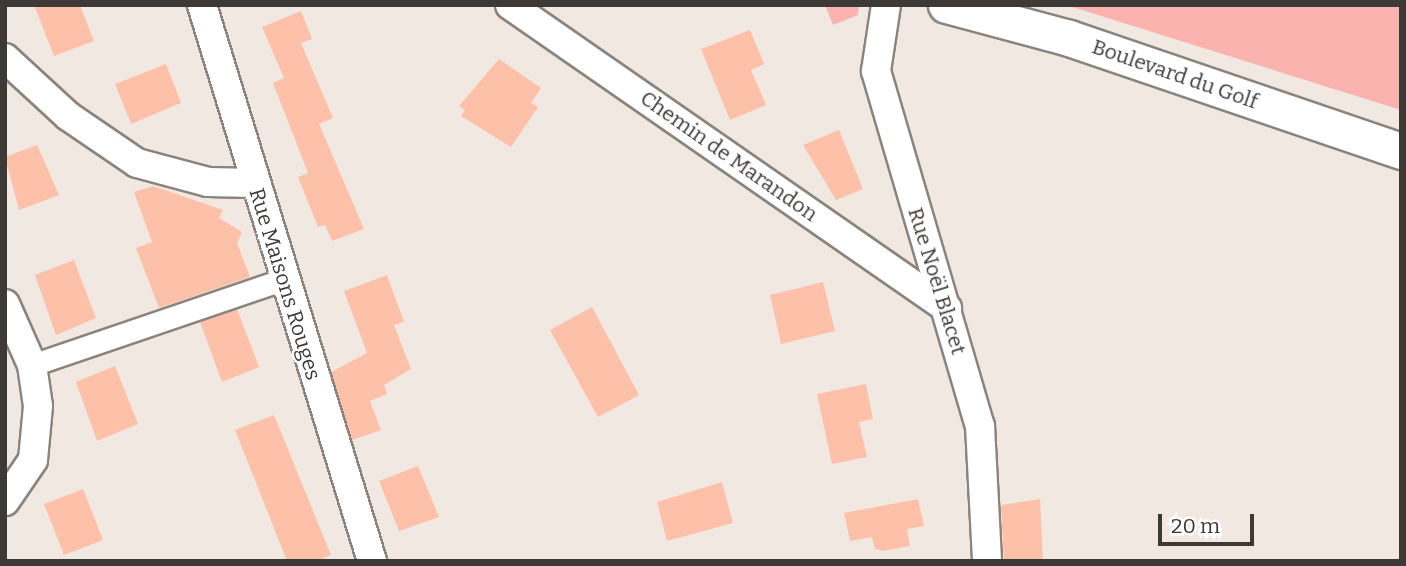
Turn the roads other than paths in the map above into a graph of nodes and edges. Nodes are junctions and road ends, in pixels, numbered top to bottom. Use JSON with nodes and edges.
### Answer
{"nodes":[{"id":1,"x":202,"y":5,"type":"edge"},
{"id":2,"x":510,"y":5,"type":"edge"},
{"id":3,"x":886,"y":5,"type":"edge"},
{"id":4,"x":946,"y":5,"type":"edge"},
{"id":5,"x":5,"y":58,"type":"edge"},
{"id":6,"x":1401,"y":151,"type":"edge"},
{"id":7,"x":254,"y":183,"type":"junction"},
{"id":8,"x":284,"y":279,"type":"junction"},
{"id":9,"x":5,"y":304,"type":"edge"},
{"id":10,"x":947,"y":309,"type":"junction"},
{"id":11,"x":33,"y":365,"type":"junction"},
{"id":12,"x":5,"y":501,"type":"edge"},
{"id":13,"x":372,"y":561,"type":"edge"},
{"id":14,"x":987,"y":561,"type":"edge"}],
"edges":[{"from":1,"to":7,"type":"street","name":"Rue Maisons Rouges"},
{"from":2,"to":10,"type":"street","name":"Chemin de Marandon"},
{"from":3,"to":10,"type":"street","name":"Rue Noël Blacet"},
{"from":4,"to":6,"type":"street","name":"Boulevard du Golf"},
{"from":5,"to":7,"type":"street"},
{"from":7,"to":8,"type":"street","name":"Rue Maisons Rouges"},
{"from":8,"to":11,"type":"street"},
{"from":8,"to":13,"type":"street","name":"Rue Maisons Rouges"},
{"from":9,"to":11,"type":"street"},
{"from":10,"to":14,"type":"street","name":"Rue Noël Blacet"},
{"from":11,"to":12,"type":"street"}]}
